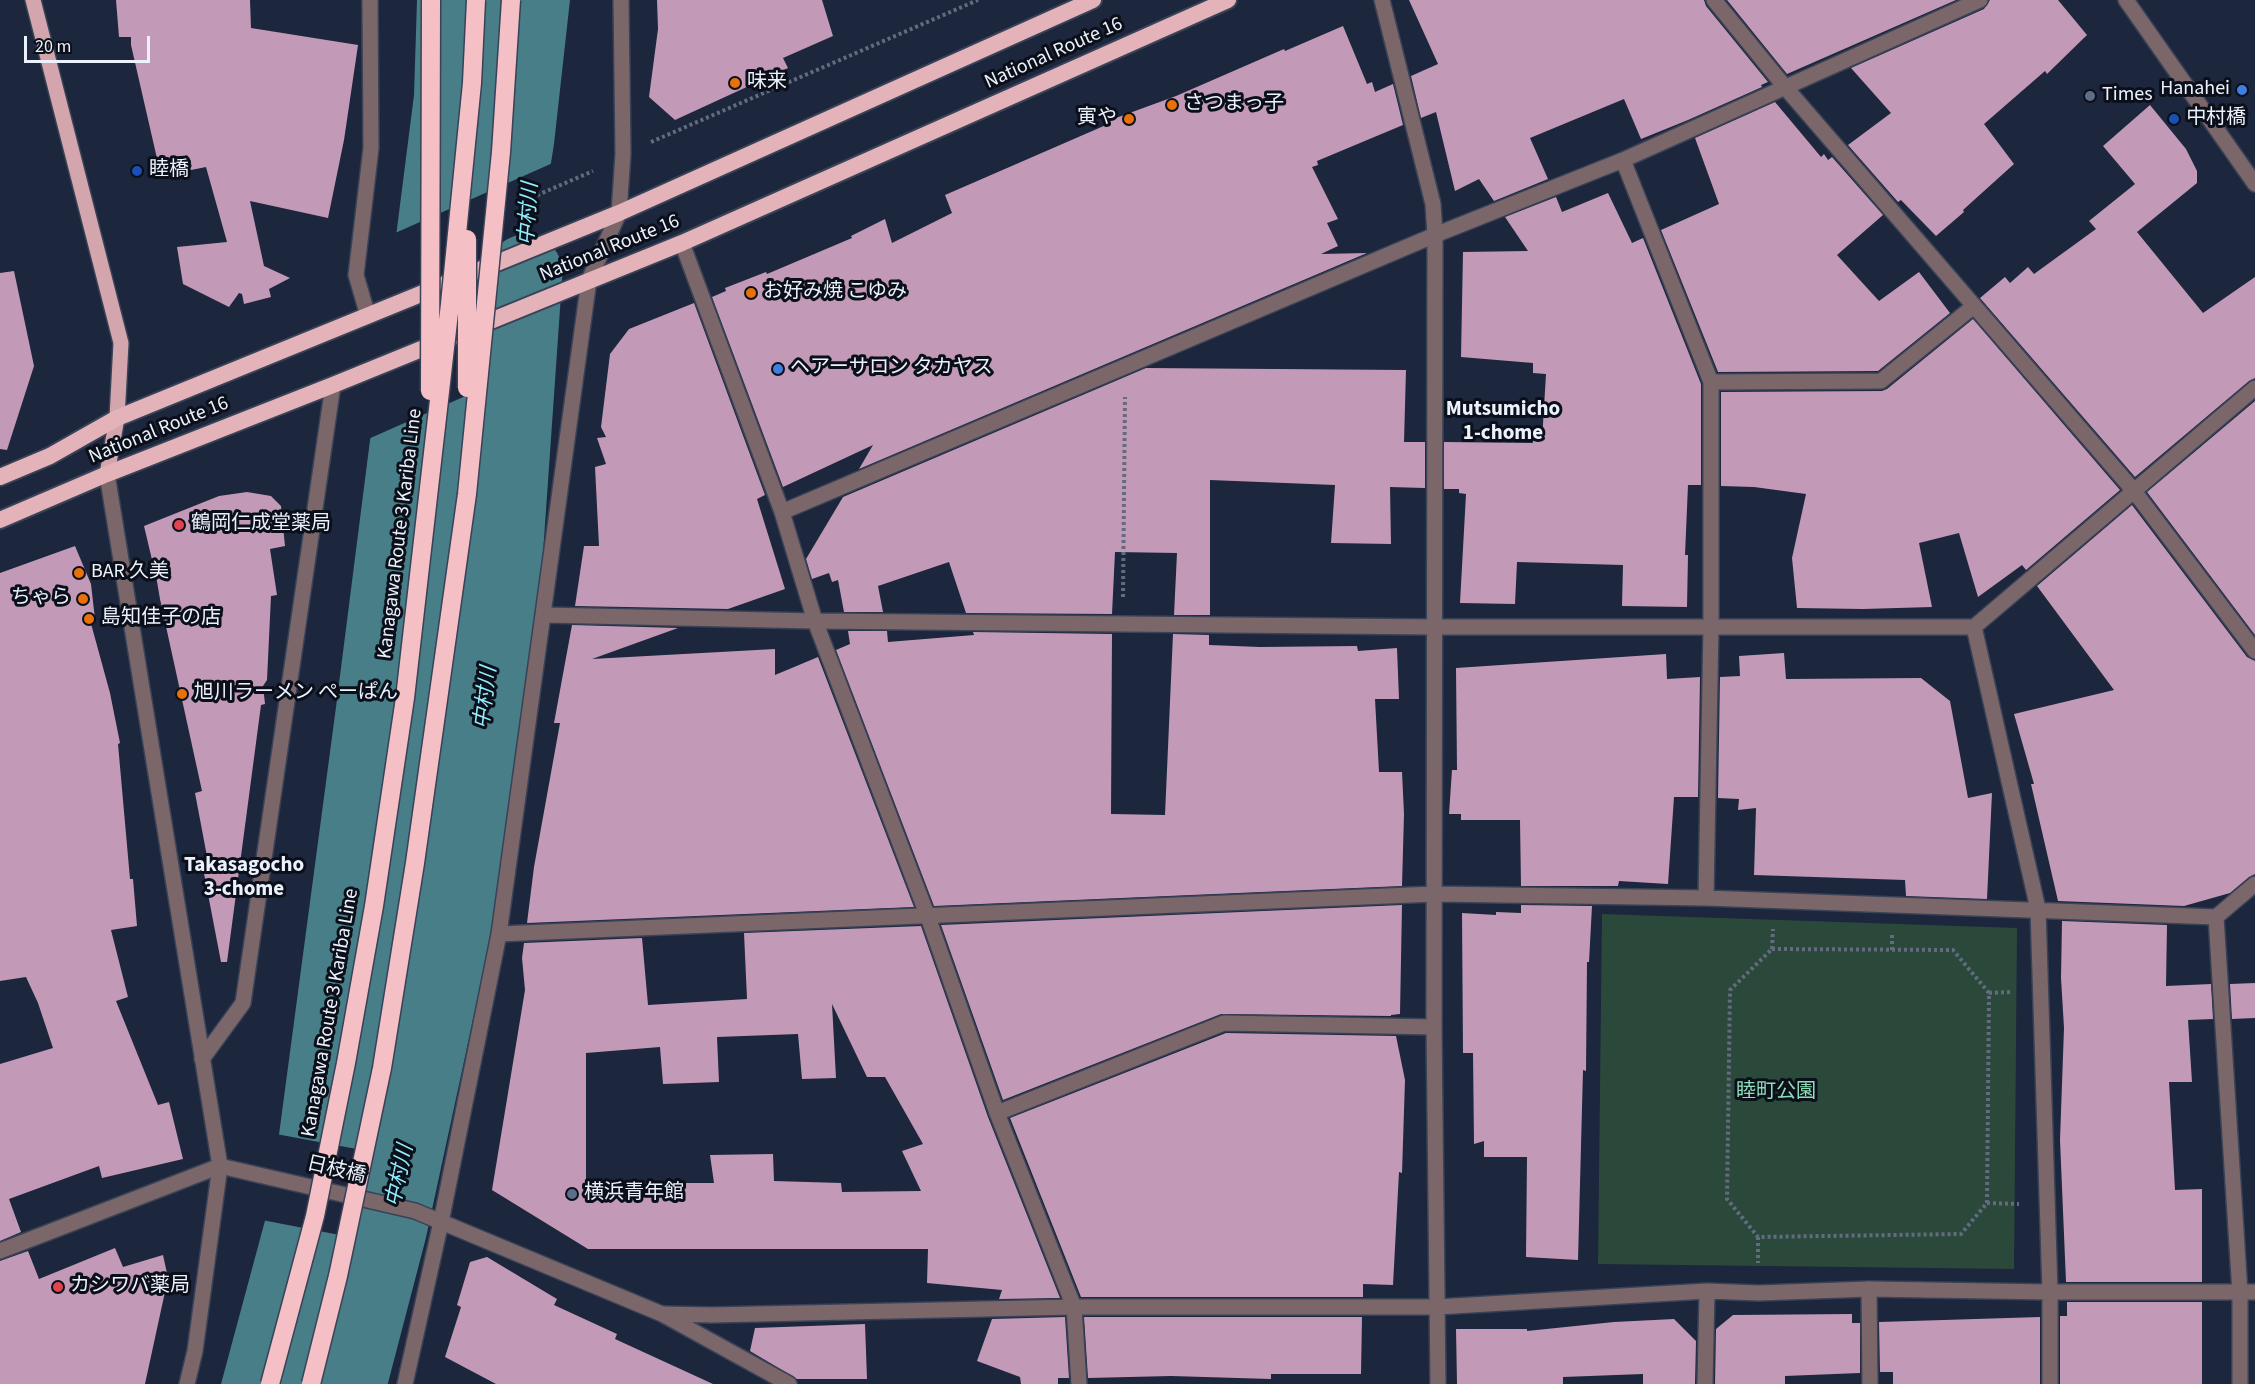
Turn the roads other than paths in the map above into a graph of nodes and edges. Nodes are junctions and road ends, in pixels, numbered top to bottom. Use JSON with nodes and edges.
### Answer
{"nodes":[{"id":1,"x":33,"y":0,"type":"edge"},
{"id":2,"x":370,"y":0,"type":"edge"},
{"id":3,"x":431,"y":0,"type":"edge"},
{"id":4,"x":465,"y":0,"type":"edge"},
{"id":5,"x":476,"y":0,"type":"edge"},
{"id":6,"x":511,"y":0,"type":"edge"},
{"id":7,"x":621,"y":0,"type":"edge"},
{"id":8,"x":1093,"y":0,"type":"edge"},
{"id":9,"x":1228,"y":0,"type":"edge"},
{"id":10,"x":1382,"y":0,"type":"edge"},
{"id":11,"x":1714,"y":0,"type":"edge"},
{"id":12,"x":1980,"y":0,"type":"edge"},
{"id":13,"x":2126,"y":0,"type":"edge"},
{"id":14,"x":1785,"y":87,"type":"junction"},
{"id":15,"x":1623,"y":160,"type":"junction"},
{"id":16,"x":2255,"y":184,"type":"edge"},
{"id":17,"x":619,"y":213,"type":"junction"},
{"id":18,"x":1435,"y":235,"type":"junction"},
{"id":19,"x":682,"y":243,"type":"junction"},
{"id":20,"x":589,"y":280,"type":"junction"},
{"id":21,"x":1974,"y":306,"type":"junction"},
{"id":22,"x":368,"y":316,"type":"junction"},
{"id":23,"x":1711,"y":382,"type":"junction"},
{"id":24,"x":333,"y":385,"type":"junction"},
{"id":25,"x":2255,"y":388,"type":"edge"},
{"id":26,"x":117,"y":418,"type":"junction"},
{"id":27,"x":108,"y":474,"type":"junction"},
{"id":28,"x":0,"y":477,"type":"edge"},
{"id":29,"x":429,"y":489,"type":"junction"},
{"id":30,"x":2134,"y":491,"type":"junction"},
{"id":31,"x":467,"y":494,"type":"junction"},
{"id":32,"x":783,"y":512,"type":"junction"},
{"id":33,"x":0,"y":520,"type":"edge"},
{"id":34,"x":544,"y":615,"type":"junction"},
{"id":35,"x":815,"y":621,"type":"junction"},
{"id":36,"x":1711,"y":626,"type":"junction"},
{"id":37,"x":1434,"y":627,"type":"junction"},
{"id":38,"x":1974,"y":627,"type":"junction"},
{"id":39,"x":2255,"y":651,"type":"edge"},
{"id":40,"x":2255,"y":884,"type":"edge"},
{"id":41,"x":1434,"y":894,"type":"junction"},
{"id":42,"x":1706,"y":898,"type":"junction"},
{"id":43,"x":2038,"y":909,"type":"junction"},
{"id":44,"x":928,"y":917,"type":"junction"},
{"id":45,"x":2216,"y":917,"type":"junction"},
{"id":46,"x":499,"y":934,"type":"junction"},
{"id":47,"x":1434,"y":1027,"type":"junction"},
{"id":48,"x":202,"y":1059,"type":"junction"},
{"id":49,"x":997,"y":1113,"type":"junction"},
{"id":50,"x":220,"y":1166,"type":"junction"},
{"id":51,"x":441,"y":1222,"type":"junction"},
{"id":52,"x":0,"y":1251,"type":"edge"},
{"id":53,"x":1869,"y":1289,"type":"junction"},
{"id":54,"x":1707,"y":1291,"type":"junction"},
{"id":55,"x":2050,"y":1292,"type":"junction"},
{"id":56,"x":2248,"y":1292,"type":"edge"},
{"id":57,"x":1074,"y":1307,"type":"junction"},
{"id":58,"x":1437,"y":1307,"type":"junction"},
{"id":59,"x":662,"y":1314,"type":"junction"},
{"id":60,"x":187,"y":1384,"type":"edge"},
{"id":61,"x":270,"y":1384,"type":"edge"},
{"id":62,"x":311,"y":1384,"type":"edge"},
{"id":63,"x":405,"y":1384,"type":"edge"},
{"id":64,"x":789,"y":1384,"type":"edge"},
{"id":65,"x":1079,"y":1384,"type":"edge"},
{"id":66,"x":1438,"y":1384,"type":"edge"},
{"id":67,"x":1705,"y":1384,"type":"edge"},
{"id":68,"x":1870,"y":1384,"type":"edge"},
{"id":69,"x":2050,"y":1384,"type":"edge"},
{"id":70,"x":2240,"y":1384,"type":"edge"}],
"edges":[{"from":1,"to":26,"type":"main road"},
{"from":2,"to":22,"type":"street"},
{"from":3,"to":29,"type":"highway","bridge":true},
{"from":4,"to":31,"type":"highway","bridge":true},
{"from":5,"to":29,"type":"highway","name":"Kanagawa Route 3 Kariba Line","bridge":true},
{"from":6,"to":31,"type":"highway","bridge":true},
{"from":7,"to":17,"type":"street"},
{"from":8,"to":17,"type":"highway","name":"National Route 16"},
{"from":9,"to":19,"type":"highway","name":"National Route 16"},
{"from":10,"to":18,"type":"street"},
{"from":11,"to":14,"type":"street"},
{"from":12,"to":14,"type":"street"},
{"from":13,"to":16,"type":"street"},
{"from":14,"to":15,"type":"street"},
{"from":14,"to":21,"type":"street"},
{"from":15,"to":18,"type":"street"},
{"from":15,"to":23,"type":"street"},
{"from":17,"to":20,"type":"street"},
{"from":17,"to":22,"type":"highway","name":"National Route 16","bridge":true},
{"from":18,"to":32,"type":"street"},
{"from":18,"to":37,"type":"street"},
{"from":19,"to":20,"type":"highway","name":"National Route 16"},
{"from":19,"to":32,"type":"street"},
{"from":20,"to":24,"type":"highway","name":"National Route 16","bridge":true},
{"from":20,"to":34,"type":"street"},
{"from":21,"to":23,"type":"street"},
{"from":21,"to":30,"type":"street"},
{"from":22,"to":26,"type":"highway","name":"National Route 16"},
{"from":23,"to":36,"type":"street"},
{"from":24,"to":27,"type":"highway","name":"National Route 16"},
{"from":24,"to":48,"type":"street"},
{"from":25,"to":30,"type":"street"},
{"from":26,"to":27,"type":"main road"},
{"from":26,"to":28,"type":"highway","name":"National Route 16"},
{"from":27,"to":33,"type":"highway","name":"National Route 16"},
{"from":27,"to":48,"type":"street"},
{"from":29,"to":61,"type":"highway","name":"Kanagawa Route 3 Kariba Line","bridge":true},
{"from":30,"to":38,"type":"street"},
{"from":30,"to":39,"type":"street"},
{"from":31,"to":62,"type":"highway","bridge":true},
{"from":32,"to":35,"type":"street"},
{"from":34,"to":35,"type":"street"},
{"from":34,"to":46,"type":"street"},
{"from":35,"to":37,"type":"street"},
{"from":35,"to":44,"type":"street"},
{"from":36,"to":37,"type":"street"},
{"from":36,"to":38,"type":"street"},
{"from":36,"to":42,"type":"street"},
{"from":37,"to":41,"type":"street"},
{"from":38,"to":43,"type":"street"},
{"from":40,"to":45,"type":"street"},
{"from":41,"to":42,"type":"street"},
{"from":41,"to":44,"type":"street"},
{"from":41,"to":47,"type":"street"},
{"from":42,"to":43,"type":"street"},
{"from":43,"to":45,"type":"street"},
{"from":43,"to":55,"type":"street"},
{"from":44,"to":46,"type":"street"},
{"from":44,"to":49,"type":"street"},
{"from":45,"to":56,"type":"street"},
{"from":46,"to":51,"type":"street"},
{"from":47,"to":49,"type":"street"},
{"from":47,"to":58,"type":"street"},
{"from":48,"to":50,"type":"street"},
{"from":49,"to":57,"type":"street"},
{"from":50,"to":51,"type":"street","name":"日枝橋","bridge":true},
{"from":50,"to":52,"type":"street"},
{"from":50,"to":60,"type":"street"},
{"from":51,"to":59,"type":"street","name":"日枝橋"},
{"from":51,"to":63,"type":"street"},
{"from":53,"to":54,"type":"street"},
{"from":53,"to":55,"type":"street"},
{"from":53,"to":68,"type":"street"},
{"from":54,"to":58,"type":"street"},
{"from":54,"to":67,"type":"street"},
{"from":55,"to":56,"type":"street"},
{"from":55,"to":69,"type":"street"},
{"from":56,"to":70,"type":"street"},
{"from":57,"to":58,"type":"street"},
{"from":57,"to":59,"type":"street"},
{"from":57,"to":65,"type":"street"},
{"from":58,"to":66,"type":"street"},
{"from":59,"to":64,"type":"street","name":"日枝橋"}]}
